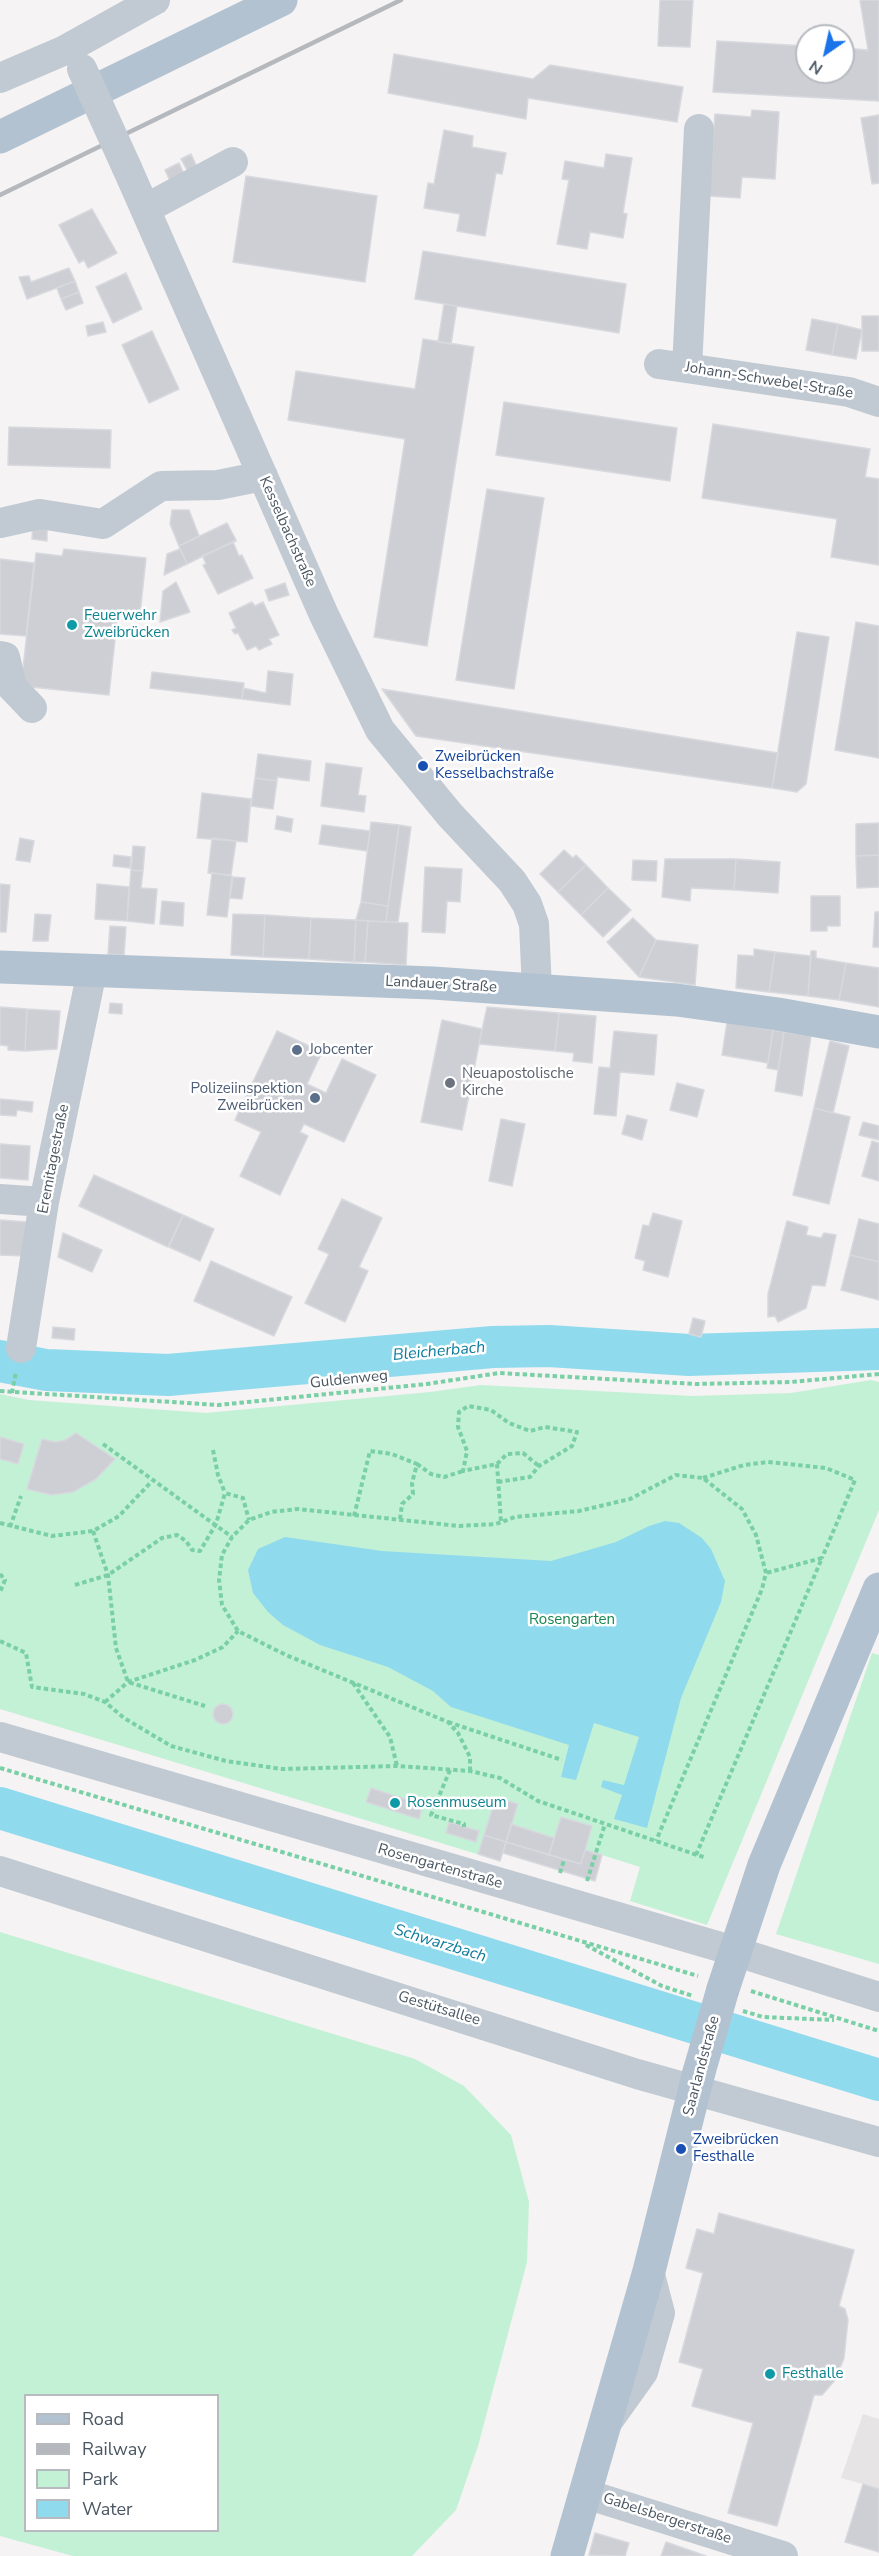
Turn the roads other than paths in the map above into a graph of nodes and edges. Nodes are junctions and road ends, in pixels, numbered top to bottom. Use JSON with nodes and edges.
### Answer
{"nodes":[{"id":1,"x":155,"y":0,"type":"edge"},
{"id":2,"x":281,"y":0,"type":"edge"},
{"id":3,"x":73,"y":60,"type":"junction"},
{"id":4,"x":0,"y":78,"type":"edge"},
{"id":5,"x":699,"y":129,"type":"dead end"},
{"id":6,"x":0,"y":137,"type":"edge"},
{"id":7,"x":234,"y":162,"type":"dead end"},
{"id":8,"x":147,"y":208,"type":"junction"},
{"id":9,"x":879,"y":402,"type":"edge"},
{"id":10,"x":262,"y":476,"type":"junction"},
{"id":11,"x":0,"y":523,"type":"edge"},
{"id":12,"x":0,"y":656,"type":"edge"},
{"id":13,"x":32,"y":708,"type":"dead end"},
{"id":14,"x":0,"y":967,"type":"edge"},
{"id":15,"x":92,"y":971,"type":"junction"},
{"id":16,"x":537,"y":990,"type":"junction"},
{"id":17,"x":879,"y":1032,"type":"edge"},
{"id":18,"x":0,"y":1199,"type":"edge"},
{"id":19,"x":44,"y":1202,"type":"junction"},
{"id":20,"x":21,"y":1348,"type":"dead end"},
{"id":21,"x":879,"y":1590,"type":"edge"},
{"id":22,"x":0,"y":1737,"type":"edge"},
{"id":23,"x":0,"y":1871,"type":"edge"},
{"id":24,"x":734,"y":1951,"type":"junction"},
{"id":25,"x":879,"y":1997,"type":"edge"},
{"id":26,"x":697,"y":2082,"type":"junction"},
{"id":27,"x":879,"y":2142,"type":"edge"},
{"id":28,"x":586,"y":2493,"type":"junction"},
{"id":29,"x":567,"y":2556,"type":"edge"},
{"id":30,"x":783,"y":2556,"type":"edge"}],
"edges":[{"from":1,"to":3,"type":"street"},
{"from":2,"to":6,"type":"main road"},
{"from":3,"to":4,"type":"street"},
{"from":3,"to":8,"type":"street","name":"Kesselbachstraße","bridge":true},
{"from":5,"to":9,"type":"street","name":"Johann-Schwebel-Straße"},
{"from":7,"to":8,"type":"street"},
{"from":8,"to":10,"type":"street","name":"Kesselbachstraße"},
{"from":10,"to":11,"type":"street"},
{"from":10,"to":16,"type":"street","name":"Kesselbachstraße"},
{"from":12,"to":13,"type":"street"},
{"from":14,"to":15,"type":"main road","name":"Landauer Straße"},
{"from":15,"to":16,"type":"main road","name":"Landauer Straße"},
{"from":15,"to":19,"type":"street","name":"Eremitagestraße"},
{"from":16,"to":17,"type":"main road","name":"Landauer Straße"},
{"from":18,"to":19,"type":"street"},
{"from":19,"to":20,"type":"street","name":"Eremitagestraße"},
{"from":21,"to":24,"type":"main road","name":"Saarlandstraße"},
{"from":22,"to":24,"type":"street","name":"Rosengartenstraße"},
{"from":23,"to":26,"type":"street","name":"Gestütsallee"},
{"from":24,"to":25,"type":"street","name":"Rosengartenstraße"},
{"from":24,"to":26,"type":"main road","name":"Saarlandstraße","bridge":true},
{"from":26,"to":27,"type":"street","name":"Gestütsallee"},
{"from":26,"to":28,"type":"main road","name":"Saarlandstraße"},
{"from":28,"to":29,"type":"main road","name":"Saarlandstraße"},
{"from":28,"to":30,"type":"street","name":"Gabelsbergerstraße"}]}
